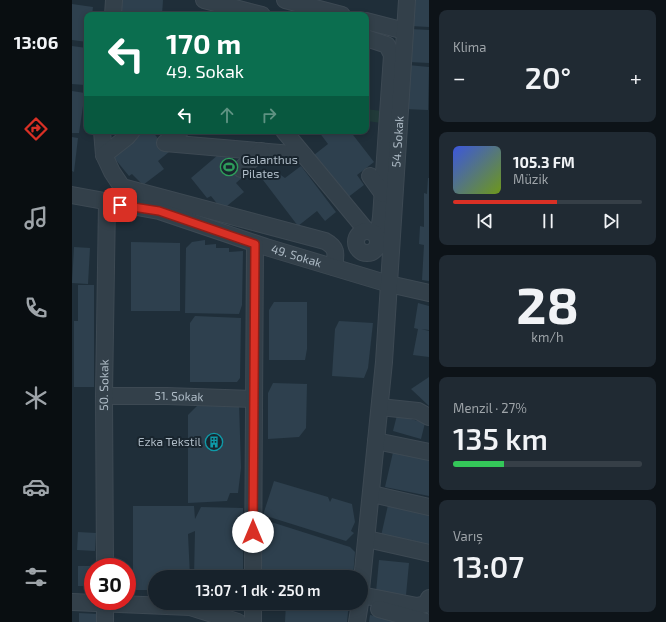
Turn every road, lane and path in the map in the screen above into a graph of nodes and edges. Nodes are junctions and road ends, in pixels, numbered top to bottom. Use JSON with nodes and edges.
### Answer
{"nodes":[{"id":1,"x":114,"y":0,"type":"edge"},
{"id":2,"x":204,"y":0,"type":"edge"},
{"id":3,"x":285,"y":0,"type":"edge"},
{"id":4,"x":407,"y":0,"type":"edge"},
{"id":5,"x":113,"y":12,"type":"edge"},
{"id":6,"x":240,"y":12,"type":"edge"},
{"id":7,"x":331,"y":12,"type":"edge"},
{"id":8,"x":369,"y":22,"type":"edge"},
{"id":9,"x":405,"y":32,"type":"junction"},
{"id":10,"x":369,"y":39,"type":"edge"},
{"id":11,"x":102,"y":134,"type":"edge"},
{"id":12,"x":130,"y":134,"type":"edge"},
{"id":13,"x":176,"y":134,"type":"edge"},
{"id":14,"x":286,"y":134,"type":"edge"},
{"id":15,"x":261,"y":151,"type":"junction"},
{"id":16,"x":104,"y":154,"type":"junction"},
{"id":17,"x":304,"y":155,"type":"junction"},
{"id":18,"x":241,"y":169,"type":"dead end"},
{"id":19,"x":370,"y":176,"type":"dead end"},
{"id":20,"x":383,"y":194,"type":"junction"},
{"id":21,"x":72,"y":195,"type":"edge"},
{"id":22,"x":107,"y":203,"type":"junction"},
{"id":23,"x":372,"y":234,"type":"junction"},
{"id":24,"x":255,"y":244,"type":"junction"},
{"id":25,"x":340,"y":269,"type":"junction"},
{"id":26,"x":389,"y":284,"type":"junction"},
{"id":27,"x":429,"y":293,"type":"edge"},
{"id":28,"x":104,"y":396,"type":"junction"},
{"id":29,"x":253,"y":399,"type":"junction"},
{"id":30,"x":380,"y":408,"type":"junction"},
{"id":31,"x":429,"y":417,"type":"edge"},
{"id":32,"x":376,"y":440,"type":"junction"},
{"id":33,"x":429,"y":452,"type":"edge"},
{"id":34,"x":372,"y":494,"type":"junction"},
{"id":35,"x":429,"y":507,"type":"edge"},
{"id":36,"x":367,"y":539,"type":"junction"},
{"id":37,"x":429,"y":553,"type":"edge"},
{"id":38,"x":104,"y":558,"type":"edge"},
{"id":39,"x":253,"y":570,"type":"edge"},
{"id":40,"x":363,"y":570,"type":"edge"},
{"id":41,"x":368,"y":596,"type":"edge"},
{"id":42,"x":429,"y":598,"type":"edge"},
{"id":43,"x":72,"y":602,"type":"edge"},
{"id":44,"x":84,"y":602,"type":"edge"},
{"id":45,"x":136,"y":604,"type":"edge"},
{"id":46,"x":368,"y":605,"type":"edge"},
{"id":47,"x":105,"y":610,"type":"edge"},
{"id":48,"x":253,"y":610,"type":"edge"},
{"id":49,"x":359,"y":610,"type":"edge"},
{"id":50,"x":105,"y":622,"type":"edge"},
{"id":51,"x":238,"y":622,"type":"edge"},
{"id":52,"x":253,"y":622,"type":"edge"},
{"id":53,"x":357,"y":622,"type":"edge"},
{"id":54,"x":426,"y":622,"type":"edge"}],
"edges":[{"from":1,"to":5,"type":"street"},
{"from":2,"to":6,"type":"street"},
{"from":3,"to":7,"type":"street"},
{"from":4,"to":9,"type":"street","name":"54. Sokak"},
{"from":8,"to":9,"type":"street"},
{"from":9,"to":26,"type":"street","name":"54. Sokak"},
{"from":10,"to":20,"type":"street"},
{"from":11,"to":16,"type":"street"},
{"from":12,"to":16,"type":"street"},
{"from":13,"to":15,"type":"street"},
{"from":14,"to":17,"type":"street"},
{"from":15,"to":17,"type":"street"},
{"from":15,"to":18,"type":"street"},
{"from":16,"to":25,"type":"street"},
{"from":17,"to":23,"type":"street"},
{"from":19,"to":20,"type":"street"},
{"from":20,"to":23,"type":"street"},
{"from":21,"to":22,"type":"street","name":"49. Sokak"},
{"from":22,"to":24,"type":"street","name":"49. Sokak"},
{"from":22,"to":28,"type":"street","name":"50. Sokak"},
{"from":23,"to":25,"type":"street"},
{"from":24,"to":25,"type":"street","name":"49. Sokak"},
{"from":24,"to":29,"type":"street"},
{"from":25,"to":26,"type":"street","name":"49. Sokak"},
{"from":26,"to":27,"type":"street","name":"49. Sokak"},
{"from":26,"to":30,"type":"street","name":"54. Sokak"},
{"from":28,"to":29,"type":"street","name":"51. Sokak"},
{"from":28,"to":38,"type":"street","name":"50. Sokak"},
{"from":29,"to":39,"type":"street"},
{"from":30,"to":31,"type":"street"},
{"from":30,"to":32,"type":"street","name":"54. Sokak"},
{"from":32,"to":33,"type":"street"},
{"from":32,"to":34,"type":"street","name":"54. Sokak"},
{"from":34,"to":35,"type":"street"},
{"from":34,"to":36,"type":"street","name":"54. Sokak"},
{"from":36,"to":37,"type":"street"},
{"from":36,"to":40,"type":"street","name":"54. Sokak"},
{"from":41,"to":42,"type":"street"},
{"from":43,"to":44,"type":"street"},
{"from":45,"to":51,"type":"street"},
{"from":46,"to":54,"type":"street"},
{"from":47,"to":50,"type":"street"},
{"from":48,"to":52,"type":"street"},
{"from":49,"to":53,"type":"street"}]}
